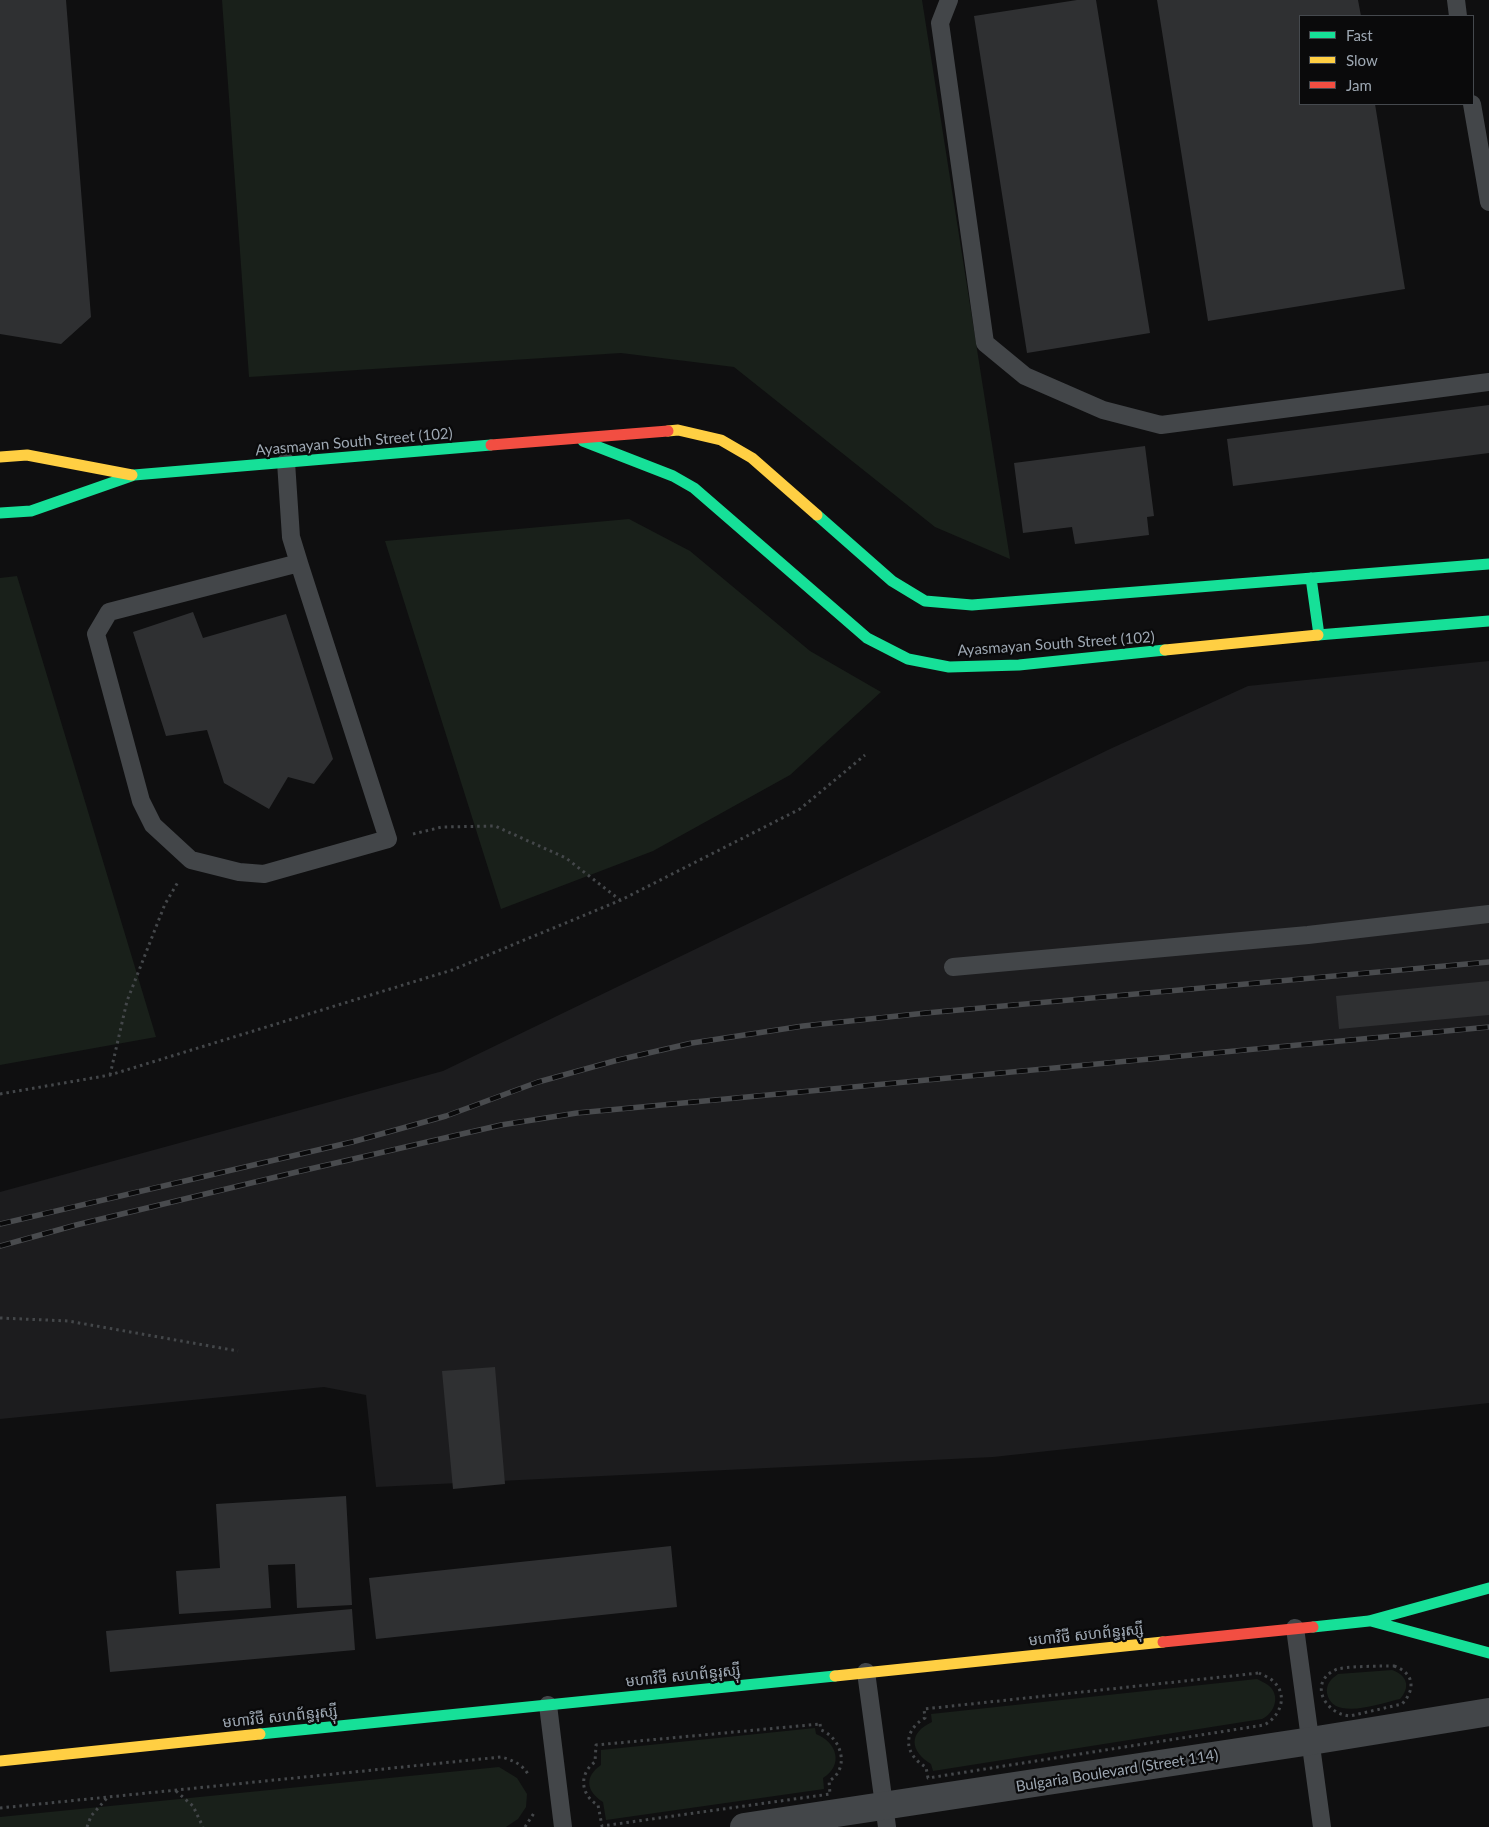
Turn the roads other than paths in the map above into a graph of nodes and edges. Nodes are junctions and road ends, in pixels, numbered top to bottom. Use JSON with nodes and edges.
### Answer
{"nodes":[{"id":1,"x":949,"y":0,"type":"edge"},
{"id":2,"x":1456,"y":0,"type":"edge"},
{"id":3,"x":1458,"y":15,"type":"edge"},
{"id":4,"x":1472,"y":105,"type":"edge"},
{"id":5,"x":1484,"y":140,"type":"edge"},
{"id":6,"x":1488,"y":192,"type":"edge"},
{"id":7,"x":1489,"y":382,"type":"edge"},
{"id":8,"x":577,"y":439,"type":"junction"},
{"id":9,"x":0,"y":457,"type":"edge"},
{"id":10,"x":286,"y":462,"type":"junction"},
{"id":11,"x":134,"y":475,"type":"junction"},
{"id":12,"x":0,"y":513,"type":"edge"},
{"id":13,"x":300,"y":563,"type":"junction"},
{"id":14,"x":1489,"y":564,"type":"edge"},
{"id":15,"x":1311,"y":578,"type":"junction"},
{"id":16,"x":1489,"y":621,"type":"edge"},
{"id":17,"x":1319,"y":635,"type":"junction"},
{"id":18,"x":1489,"y":914,"type":"edge"},
{"id":19,"x":953,"y":967,"type":"dead end"},
{"id":20,"x":1489,"y":1588,"type":"edge"},
{"id":21,"x":1369,"y":1621,"type":"junction"},
{"id":22,"x":1295,"y":1628,"type":"junction"},
{"id":23,"x":1489,"y":1653,"type":"edge"},
{"id":24,"x":866,"y":1672,"type":"junction"},
{"id":25,"x":548,"y":1705,"type":"junction"},
{"id":26,"x":1489,"y":1712,"type":"edge"},
{"id":27,"x":1310,"y":1741,"type":"junction"},
{"id":28,"x":0,"y":1761,"type":"edge"},
{"id":29,"x":886,"y":1816,"type":"edge"},
{"id":30,"x":563,"y":1827,"type":"edge"},
{"id":31,"x":744,"y":1827,"type":"edge"},
{"id":32,"x":1322,"y":1827,"type":"edge"}],
"edges":[{"from":1,"to":7,"type":"lane"},
{"from":2,"to":3,"type":"lane"},
{"from":4,"to":5,"type":"lane"},
{"from":5,"to":6,"type":"lane"},
{"from":8,"to":10,"type":"main road","name":"Ayasmayan South Street (102)"},
{"from":8,"to":15,"type":"main road","name":"Ayasmayan South Street (102)"},
{"from":8,"to":17,"type":"main road","name":"Ayasmayan South Street (102)"},
{"from":9,"to":11,"type":"main road","name":"Ayasmayan South Street (102)"},
{"from":10,"to":11,"type":"main road","name":"Ayasmayan South Street (102)"},
{"from":10,"to":13,"type":"lane"},
{"from":11,"to":12,"type":"main road","name":"Ayasmayan South Street (102)"},
{"from":13,"to":13,"type":"lane"},
{"from":14,"to":15,"type":"main road","name":"Ayasmayan South Street (102)"},
{"from":15,"to":17,"type":"main road"},
{"from":16,"to":17,"type":"main road","name":"Ayasmayan South Street (102)"},
{"from":18,"to":19,"type":"lane"},
{"from":20,"to":21,"type":"main road","name":"មហាវិថី សហព័ន្ធរុស្ស៊ី"},
{"from":21,"to":22,"type":"main road","name":"មហាវិថី សហព័ន្ធរុស្ស៊ី"},
{"from":21,"to":23,"type":"main road","name":"មហាវិថី សហព័ន្ធរុស្ស៊ី"},
{"from":22,"to":24,"type":"main road","name":"មហាវិថី សហព័ន្ធរុស្ស៊ី"},
{"from":22,"to":27,"type":"lane"},
{"from":24,"to":25,"type":"main road","name":"មហាវិថី សហព័ន្ធរុស្ស៊ី"},
{"from":24,"to":29,"type":"lane"},
{"from":25,"to":28,"type":"main road","name":"មហាវិថី សហព័ន្ធរុស្ស៊ី"},
{"from":25,"to":30,"type":"lane"},
{"from":26,"to":27,"type":"street","name":"Bulgaria Boulevard (Street 114)"},
{"from":27,"to":29,"type":"street","name":"Bulgaria Boulevard (Street 114)"},
{"from":27,"to":32,"type":"lane"},
{"from":29,"to":31,"type":"street","name":"Bulgaria Boulevard (Street 114)"}]}
